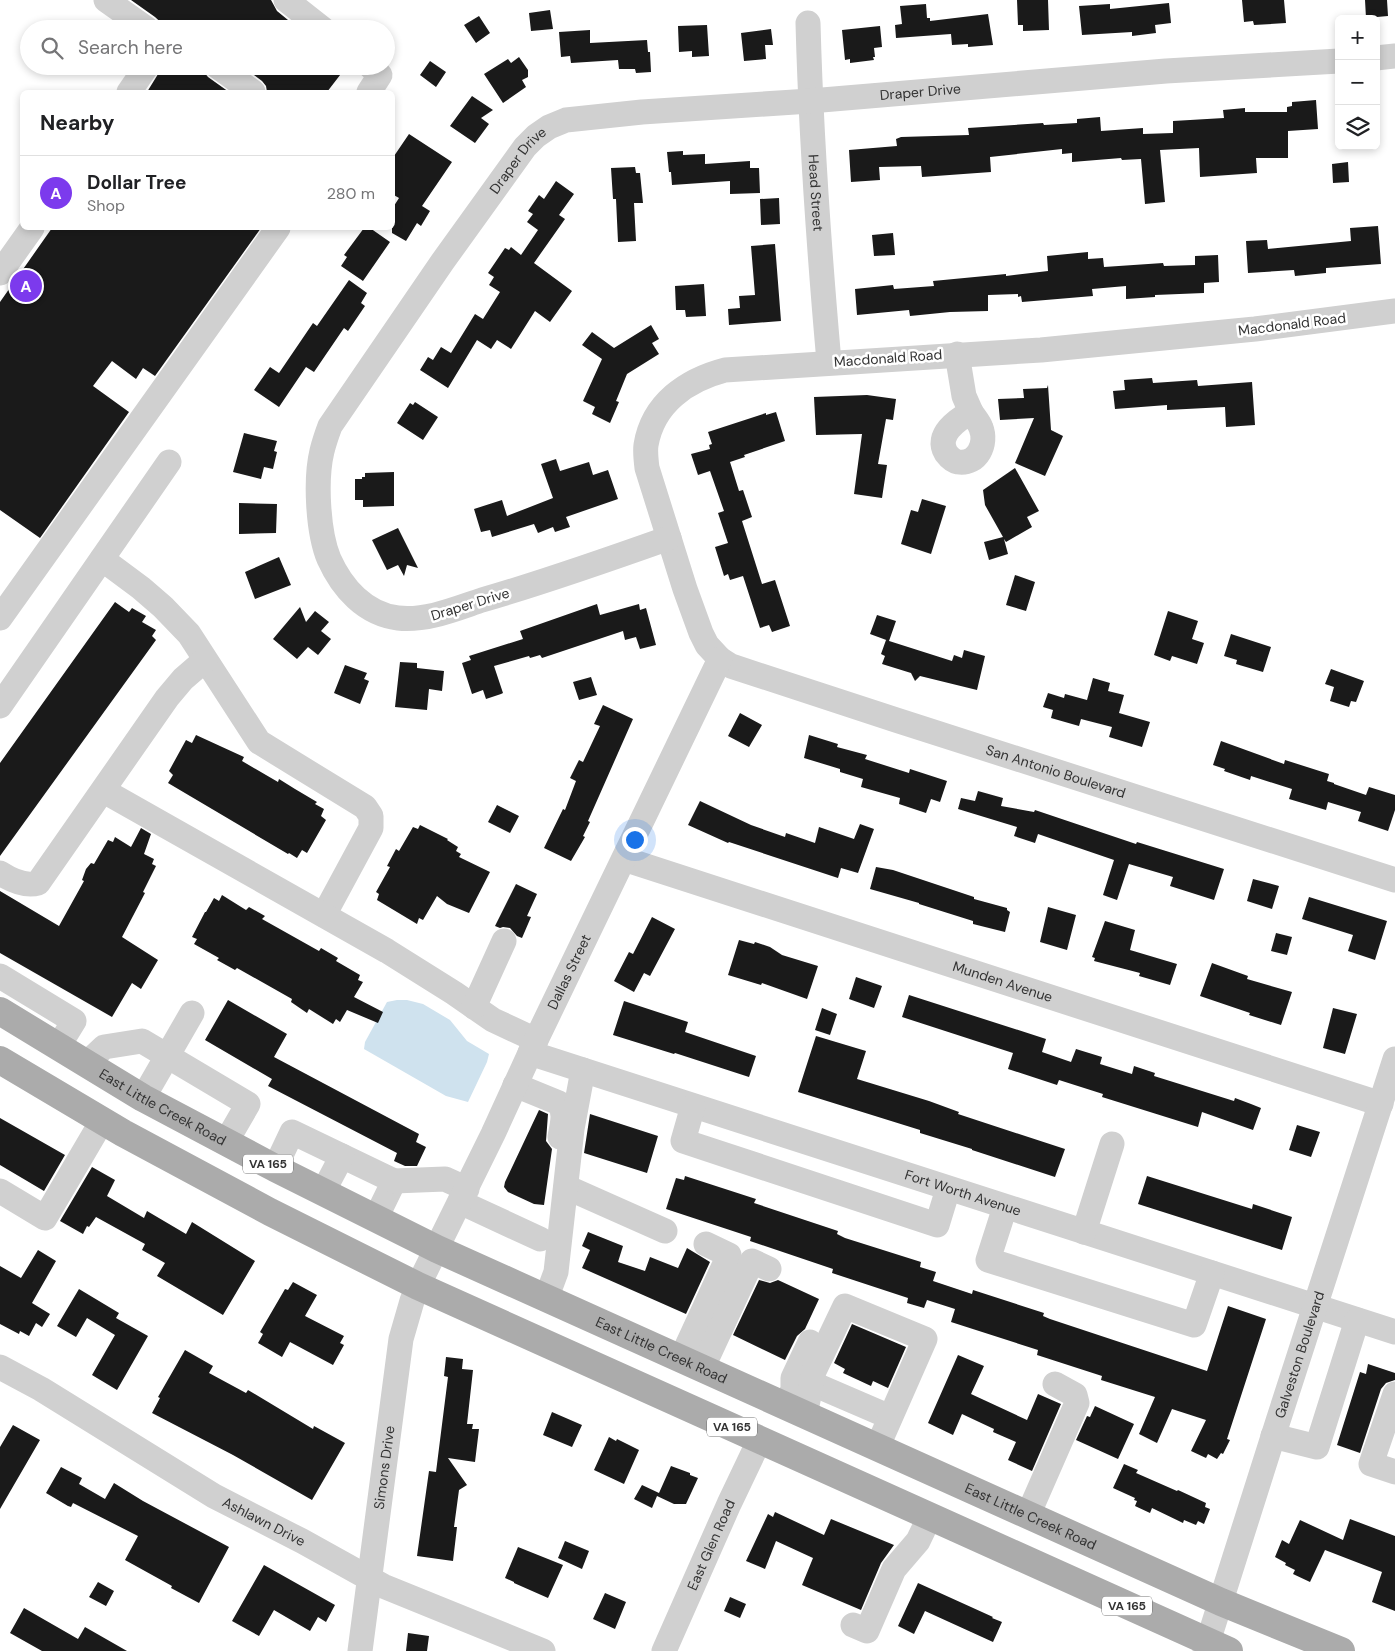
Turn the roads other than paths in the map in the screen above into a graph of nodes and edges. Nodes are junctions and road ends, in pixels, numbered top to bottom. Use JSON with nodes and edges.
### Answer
{"nodes":[{"id":1,"x":106,"y":0,"type":"edge"},
{"id":2,"x":286,"y":0,"type":"edge"},
{"id":3,"x":135,"y":20,"type":"edge"},
{"id":4,"x":312,"y":20,"type":"edge"},
{"id":5,"x":808,"y":22,"type":"dead end"},
{"id":6,"x":1395,"y":56,"type":"edge"},
{"id":7,"x":1380,"y":58,"type":"edge"},
{"id":8,"x":1335,"y":60,"type":"edge"},
{"id":9,"x":140,"y":75,"type":"edge"},
{"id":10,"x":229,"y":75,"type":"edge"},
{"id":11,"x":380,"y":75,"type":"edge"},
{"id":12,"x":129,"y":90,"type":"edge"},
{"id":13,"x":250,"y":90,"type":"edge"},
{"id":14,"x":370,"y":90,"type":"edge"},
{"id":15,"x":810,"y":101,"type":"junction"},
{"id":16,"x":31,"y":230,"type":"edge"},
{"id":17,"x":277,"y":230,"type":"edge"},
{"id":18,"x":0,"y":273,"type":"edge"},
{"id":19,"x":1395,"y":311,"type":"edge"},
{"id":20,"x":957,"y":354,"type":"junction"},
{"id":21,"x":829,"y":362,"type":"junction"},
{"id":22,"x":971,"y":412,"type":"dead end"},
{"id":23,"x":169,"y":462,"type":"dead end"},
{"id":24,"x":669,"y":538,"type":"junction"},
{"id":25,"x":102,"y":559,"type":"junction"},
{"id":26,"x":0,"y":618,"type":"edge"},
{"id":27,"x":720,"y":659,"type":"junction"},
{"id":28,"x":205,"y":660,"type":"junction"},
{"id":29,"x":0,"y":706,"type":"edge"},
{"id":30,"x":104,"y":791,"type":"junction"},
{"id":31,"x":624,"y":858,"type":"junction"},
{"id":32,"x":0,"y":873,"type":"edge"},
{"id":33,"x":1395,"y":880,"type":"edge"},
{"id":34,"x":324,"y":916,"type":"junction"},
{"id":35,"x":504,"y":941,"type":"dead end"},
{"id":36,"x":0,"y":976,"type":"edge"},
{"id":37,"x":41,"y":1002,"type":"junction"},
{"id":38,"x":474,"y":1007,"type":"junction"},
{"id":39,"x":0,"y":1011,"type":"edge"},
{"id":40,"x":192,"y":1012,"type":"dead end"},
{"id":41,"x":25,"y":1026,"type":"junction"},
{"id":42,"x":533,"y":1046,"type":"junction"},
{"id":43,"x":58,"y":1047,"type":"junction"},
{"id":44,"x":167,"y":1056,"type":"junction"},
{"id":45,"x":1395,"y":1059,"type":"edge"},
{"id":46,"x":0,"y":1060,"type":"edge"},
{"id":47,"x":86,"y":1064,"type":"junction"},
{"id":48,"x":583,"y":1070,"type":"junction"},
{"id":49,"x":516,"y":1085,"type":"junction"},
{"id":50,"x":143,"y":1098,"type":"junction"},
{"id":51,"x":1380,"y":1104,"type":"junction"},
{"id":52,"x":693,"y":1106,"type":"junction"},
{"id":53,"x":102,"y":1121,"type":"junction"},
{"id":54,"x":226,"y":1142,"type":"junction"},
{"id":55,"x":1112,"y":1144,"type":"dead end"},
{"id":56,"x":342,"y":1156,"type":"junction"},
{"id":57,"x":275,"y":1168,"type":"junction"},
{"id":58,"x":394,"y":1181,"type":"junction"},
{"id":59,"x":948,"y":1189,"type":"junction"},
{"id":60,"x":0,"y":1191,"type":"edge"},
{"id":61,"x":323,"y":1192,"type":"junction"},
{"id":62,"x":463,"y":1195,"type":"junction"},
{"id":63,"x":558,"y":1196,"type":"junction"},
{"id":64,"x":1005,"y":1207,"type":"junction"},
{"id":65,"x":376,"y":1218,"type":"junction"},
{"id":66,"x":665,"y":1231,"type":"dead end"},
{"id":67,"x":1084,"y":1232,"type":"junction"},
{"id":68,"x":540,"y":1240,"type":"dead end"},
{"id":69,"x":706,"y":1244,"type":"dead end"},
{"id":70,"x":437,"y":1249,"type":"junction"},
{"id":71,"x":769,"y":1269,"type":"dead end"},
{"id":72,"x":1212,"y":1273,"type":"junction"},
{"id":73,"x":418,"y":1286,"type":"junction"},
{"id":74,"x":831,"y":1296,"type":"dead end"},
{"id":75,"x":546,"y":1299,"type":"junction"},
{"id":76,"x":1315,"y":1306,"type":"junction"},
{"id":77,"x":1357,"y":1320,"type":"junction"},
{"id":78,"x":1395,"y":1332,"type":"edge"},
{"id":79,"x":692,"y":1364,"type":"junction"},
{"id":80,"x":0,"y":1367,"type":"edge"},
{"id":81,"x":811,"y":1384,"type":"junction"},
{"id":82,"x":1055,"y":1384,"type":"dead end"},
{"id":83,"x":1395,"y":1394,"type":"edge"},
{"id":84,"x":796,"y":1411,"type":"junction"},
{"id":85,"x":890,"y":1418,"type":"junction"},
{"id":86,"x":1273,"y":1436,"type":"junction"},
{"id":87,"x":760,"y":1439,"type":"junction"},
{"id":88,"x":877,"y":1448,"type":"junction"},
{"id":89,"x":1395,"y":1472,"type":"edge"},
{"id":90,"x":930,"y":1516,"type":"junction"},
{"id":91,"x":1028,"y":1516,"type":"junction"},
{"id":92,"x":369,"y":1578,"type":"junction"},
{"id":93,"x":1221,"y":1602,"type":"junction"},
{"id":94,"x":853,"y":1625,"type":"dead end"},
{"id":95,"x":1214,"y":1648,"type":"edge"},
{"id":96,"x":360,"y":1651,"type":"edge"},
{"id":97,"x":543,"y":1651,"type":"edge"},
{"id":98,"x":664,"y":1651,"type":"edge"},
{"id":99,"x":1341,"y":1651,"type":"edge"}],
"edges":[{"from":1,"to":3,"type":"street"},
{"from":2,"to":4,"type":"street"},
{"from":5,"to":15,"type":"street","name":"Head Street"},
{"from":6,"to":7,"type":"street"},
{"from":8,"to":15,"type":"street","name":"Draper Drive"},
{"from":9,"to":12,"type":"street"},
{"from":10,"to":13,"type":"street"},
{"from":11,"to":14,"type":"street"},
{"from":15,"to":21,"type":"street","name":"Head Street"},
{"from":15,"to":24,"type":"street","name":"Draper Drive"},
{"from":16,"to":18,"type":"street"},
{"from":17,"to":26,"type":"street"},
{"from":19,"to":20,"type":"street","name":"Macdonald Road"},
{"from":20,"to":21,"type":"street","name":"Macdonald Road"},
{"from":20,"to":22,"type":"street"},
{"from":21,"to":24,"type":"street","name":"Macdonald Road"},
{"from":23,"to":25,"type":"street"},
{"from":24,"to":27,"type":"street","name":"Macdonald Road"},
{"from":25,"to":28,"type":"street"},
{"from":25,"to":29,"type":"street"},
{"from":27,"to":31,"type":"street","name":"Dallas Street"},
{"from":27,"to":33,"type":"street","name":"San Antonio Boulevard"},
{"from":28,"to":30,"type":"street"},
{"from":28,"to":34,"type":"street"},
{"from":30,"to":32,"type":"street"},
{"from":30,"to":34,"type":"street","name":"Fort Worth Avenue"},
{"from":31,"to":42,"type":"street","name":"Dallas Street"},
{"from":31,"to":51,"type":"street","name":"Munden Avenue"},
{"from":34,"to":38,"type":"street","name":"Fort Worth Avenue"},
{"from":35,"to":38,"type":"street"},
{"from":36,"to":37,"type":"street"},
{"from":37,"to":41,"type":"street"},
{"from":37,"to":43,"type":"street"},
{"from":38,"to":42,"type":"street","name":"Fort Worth Avenue"},
{"from":39,"to":41,"type":"main road","name":"East Little Creek Road","number":"VA 165"},
{"from":40,"to":44,"type":"street"},
{"from":41,"to":43,"type":"main road","name":"East Little Creek Road","number":"VA 165"},
{"from":42,"to":48,"type":"street","name":"Fort Worth Avenue"},
{"from":42,"to":49,"type":"street","name":"Dallas Street"},
{"from":43,"to":47,"type":"main road","name":"East Little Creek Road","number":"VA 165"},
{"from":44,"to":47,"type":"street"},
{"from":44,"to":50,"type":"street"},
{"from":44,"to":54,"type":"street"},
{"from":45,"to":51,"type":"street","name":"Galveston Boulevard"},
{"from":46,"to":53,"type":"main road","number":"VA 165"},
{"from":47,"to":50,"type":"main road","name":"East Little Creek Road","number":"VA 165"},
{"from":48,"to":52,"type":"street","name":"Fort Worth Avenue"},
{"from":48,"to":63,"type":"street"},
{"from":49,"to":62,"type":"street","name":"Dallas Street"},
{"from":49,"to":63,"type":"street"},
{"from":50,"to":54,"type":"main road","name":"East Little Creek Road","number":"VA 165"},
{"from":51,"to":76,"type":"street","name":"Galveston Boulevard"},
{"from":52,"to":59,"type":"street","name":"Fort Worth Avenue"},
{"from":52,"to":59,"type":"street"},
{"from":53,"to":60,"type":"street"},
{"from":53,"to":73,"type":"main road","number":"VA 165"},
{"from":54,"to":57,"type":"main road","name":"East Little Creek Road","number":"VA 165"},
{"from":55,"to":67,"type":"street"},
{"from":56,"to":57,"type":"street"},
{"from":56,"to":58,"type":"street"},
{"from":56,"to":61,"type":"street"},
{"from":57,"to":61,"type":"main road","name":"East Little Creek Road","number":"VA 165"},
{"from":58,"to":62,"type":"street"},
{"from":58,"to":65,"type":"street"},
{"from":59,"to":64,"type":"street","name":"Fort Worth Avenue"},
{"from":61,"to":65,"type":"main road","name":"East Little Creek Road","number":"VA 165"},
{"from":62,"to":68,"type":"street"},
{"from":62,"to":70,"type":"street","name":"Dallas Street"},
{"from":63,"to":66,"type":"street"},
{"from":63,"to":75,"type":"street"},
{"from":64,"to":67,"type":"street","name":"Fort Worth Avenue"},
{"from":64,"to":72,"type":"street"},
{"from":65,"to":70,"type":"main road","name":"East Little Creek Road","number":"VA 165"},
{"from":67,"to":72,"type":"street","name":"Fort Worth Avenue"},
{"from":69,"to":79,"type":"street"},
{"from":70,"to":73,"type":"street","name":"Dallas Street"},
{"from":70,"to":75,"type":"main road","name":"East Little Creek Road","number":"VA 165"},
{"from":71,"to":79,"type":"street"},
{"from":72,"to":76,"type":"street","name":"Fort Worth Avenue"},
{"from":73,"to":87,"type":"main road","number":"VA 165"},
{"from":73,"to":92,"type":"street","name":"Simons Drive"},
{"from":74,"to":84,"type":"street"},
{"from":75,"to":79,"type":"main road","name":"East Little Creek Road","number":"VA 165"},
{"from":76,"to":77,"type":"street","name":"Fort Worth Avenue"},
{"from":76,"to":86,"type":"street","name":"Galveston Boulevard"},
{"from":77,"to":78,"type":"street","name":"Fort Worth Avenue"},
{"from":77,"to":86,"type":"street"},
{"from":79,"to":84,"type":"main road","name":"East Little Creek Road","number":"VA 165"},
{"from":80,"to":92,"type":"street","name":"Ashlawn Drive"},
{"from":81,"to":84,"type":"street"},
{"from":81,"to":85,"type":"street"},
{"from":81,"to":85,"type":"street"},
{"from":82,"to":91,"type":"street"},
{"from":83,"to":89,"type":"street"},
{"from":84,"to":88,"type":"main road","name":"East Little Creek Road","number":"VA 165"},
{"from":85,"to":88,"type":"street"},
{"from":86,"to":93,"type":"street","name":"Galveston Boulevard"},
{"from":87,"to":90,"type":"main road","number":"VA 165"},
{"from":87,"to":98,"type":"street","name":"East Glen Road"},
{"from":88,"to":91,"type":"main road","name":"East Little Creek Road","number":"VA 165"},
{"from":90,"to":94,"type":"street"},
{"from":90,"to":95,"type":"main road","number":"VA 165"},
{"from":91,"to":93,"type":"main road","name":"East Little Creek Road","number":"VA 165"},
{"from":92,"to":96,"type":"street","name":"Simons Drive"},
{"from":92,"to":97,"type":"street","name":"Ashlawn Drive"},
{"from":93,"to":95,"type":"street","name":"Galveston Boulevard"},
{"from":93,"to":99,"type":"main road","name":"East Little Creek Road","number":"VA 165"}]}
